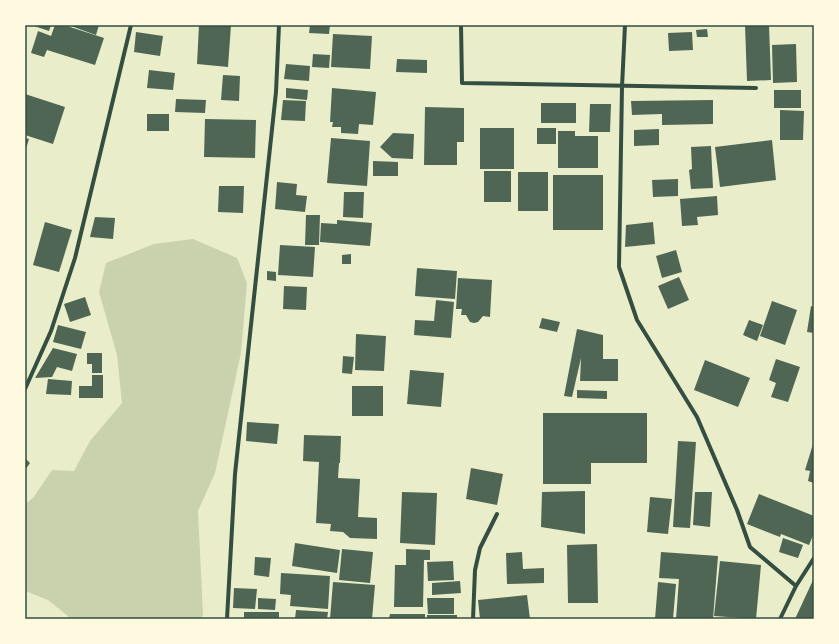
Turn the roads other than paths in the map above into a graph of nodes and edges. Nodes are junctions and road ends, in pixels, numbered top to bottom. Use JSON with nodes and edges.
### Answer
{"nodes":[{"id":1,"x":131,"y":25,"type":"edge"},
{"id":2,"x":279,"y":25,"type":"edge"},
{"id":3,"x":461,"y":25,"type":"edge"},
{"id":4,"x":625,"y":25,"type":"edge"},
{"id":5,"x":622,"y":87,"type":"junction"},
{"id":6,"x":756,"y":88,"type":"dead end"},
{"id":7,"x":25,"y":389,"type":"edge"},
{"id":8,"x":497,"y":514,"type":"dead end"},
{"id":9,"x":814,"y":558,"type":"edge"},
{"id":10,"x":796,"y":586,"type":"junction"},
{"id":11,"x":227,"y":619,"type":"edge"},
{"id":12,"x":473,"y":619,"type":"edge"},
{"id":13,"x":780,"y":619,"type":"edge"}],
"edges":[{"from":1,"to":7,"type":"street"},
{"from":2,"to":11,"type":"street"},
{"from":3,"to":5,"type":"street"},
{"from":4,"to":5,"type":"street"},
{"from":5,"to":6,"type":"street"},
{"from":5,"to":10,"type":"street"},
{"from":8,"to":12,"type":"street"},
{"from":9,"to":10,"type":"street"},
{"from":10,"to":13,"type":"street"}]}
